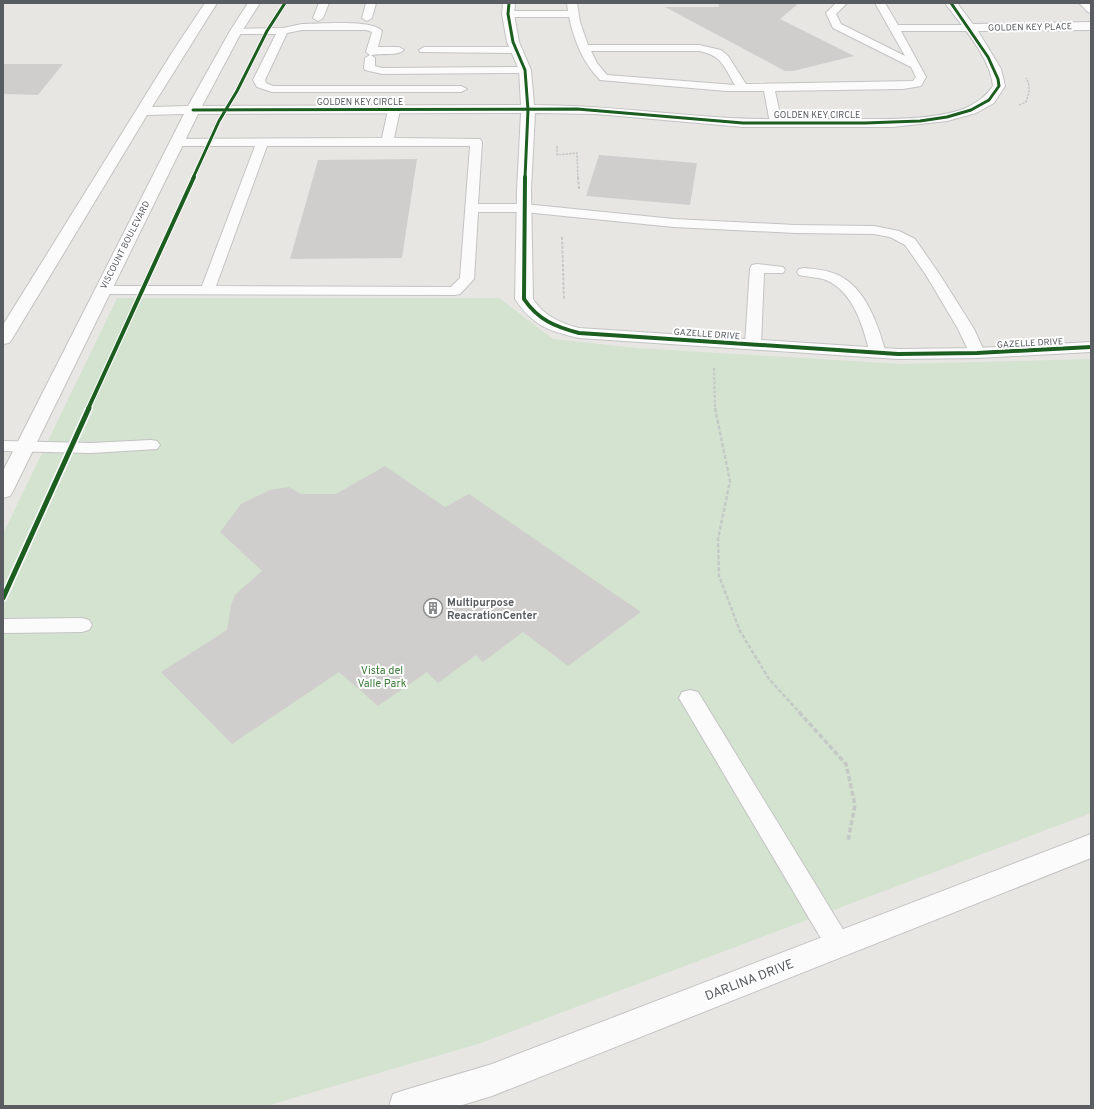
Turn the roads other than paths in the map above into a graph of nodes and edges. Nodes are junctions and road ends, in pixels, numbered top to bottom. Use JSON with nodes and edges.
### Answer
{"nodes":[{"id":1,"x":210,"y":3,"type":"edge"},
{"id":2,"x":254,"y":3,"type":"edge"},
{"id":3,"x":324,"y":3,"type":"edge"},
{"id":4,"x":371,"y":3,"type":"edge"},
{"id":5,"x":572,"y":3,"type":"edge"},
{"id":6,"x":842,"y":3,"type":"edge"},
{"id":7,"x":880,"y":3,"type":"edge"},
{"id":8,"x":951,"y":3,"type":"edge"},
{"id":9,"x":1084,"y":3,"type":"edge"},
{"id":10,"x":509,"y":9,"type":"edge"},
{"id":11,"x":1091,"y":10,"type":"edge"},
{"id":12,"x":573,"y":14,"type":"junction"},
{"id":13,"x":318,"y":18,"type":"dead end"},
{"id":14,"x":367,"y":18,"type":"dead end"},
{"id":15,"x":1091,"y":26,"type":"edge"},
{"id":16,"x":895,"y":28,"type":"junction"},
{"id":17,"x":970,"y":28,"type":"junction"},
{"id":18,"x":236,"y":31,"type":"junction"},
{"id":19,"x":283,"y":31,"type":"junction"},
{"id":20,"x":585,"y":48,"type":"junction"},
{"id":21,"x":399,"y":50,"type":"dead end"},
{"id":22,"x":424,"y":50,"type":"dead end"},
{"id":23,"x":516,"y":50,"type":"junction"},
{"id":24,"x":371,"y":53,"type":"junction"},
{"id":25,"x":916,"y":65,"type":"junction"},
{"id":26,"x":525,"y":70,"type":"junction"},
{"id":27,"x":769,"y":87,"type":"junction"},
{"id":28,"x":743,"y":88,"type":"junction"},
{"id":29,"x":426,"y":89,"type":"junction"},
{"id":30,"x":461,"y":89,"type":"dead end"},
{"id":31,"x":193,"y":110,"type":"junction"},
{"id":32,"x":394,"y":110,"type":"junction"},
{"id":33,"x":421,"y":110,"type":"junction"},
{"id":34,"x":528,"y":110,"type":"junction"},
{"id":35,"x":142,"y":111,"type":"junction"},
{"id":36,"x":776,"y":123,"type":"junction"},
{"id":37,"x":177,"y":142,"type":"junction"},
{"id":38,"x":262,"y":142,"type":"junction"},
{"id":39,"x":387,"y":142,"type":"junction"},
{"id":40,"x":471,"y":208,"type":"junction"},
{"id":41,"x":524,"y":208,"type":"junction"},
{"id":42,"x":778,"y":270,"type":"dead end"},
{"id":43,"x":804,"y":272,"type":"dead end"},
{"id":44,"x":208,"y":289,"type":"junction"},
{"id":45,"x":103,"y":290,"type":"junction"},
{"id":46,"x":3,"y":339,"type":"edge"},
{"id":47,"x":753,"y":345,"type":"junction"},
{"id":48,"x":1091,"y":347,"type":"edge"},
{"id":49,"x":878,"y":353,"type":"junction"},
{"id":50,"x":977,"y":353,"type":"junction"},
{"id":51,"x":151,"y":445,"type":"dead end"},
{"id":52,"x":3,"y":446,"type":"edge"},
{"id":53,"x":25,"y":446,"type":"junction"},
{"id":54,"x":3,"y":491,"type":"edge"},
{"id":55,"x":82,"y":625,"type":"dead end"},
{"id":56,"x":3,"y":626,"type":"edge"},
{"id":57,"x":690,"y":698,"type":"dead end"},
{"id":58,"x":1091,"y":846,"type":"edge"},
{"id":59,"x":838,"y":944,"type":"junction"},
{"id":60,"x":405,"y":1106,"type":"edge"}],
"edges":[{"from":1,"to":35,"type":"street"},
{"from":2,"to":18,"type":"street","name":"VISCOUNT BOULEVARD"},
{"from":3,"to":13,"type":"lane"},
{"from":4,"to":14,"type":"lane"},
{"from":5,"to":12,"type":"lane"},
{"from":6,"to":25,"type":"lane"},
{"from":7,"to":16,"type":"lane"},
{"from":8,"to":17,"type":"street","name":"GOLDEN KEY CIRCLE"},
{"from":9,"to":11,"type":"lane"},
{"from":10,"to":12,"type":"lane"},
{"from":10,"to":23,"type":"street"},
{"from":12,"to":20,"type":"lane"},
{"from":15,"to":17,"type":"street","name":"GOLDEN KEY PLACE"},
{"from":16,"to":17,"type":"lane"},
{"from":16,"to":25,"type":"lane"},
{"from":17,"to":36,"type":"street","name":"GOLDEN KEY CIRCLE"},
{"from":18,"to":19,"type":"lane"},
{"from":18,"to":31,"type":"street","name":"VISCOUNT BOULEVARD"},
{"from":19,"to":24,"type":"lane"},
{"from":19,"to":29,"type":"lane"},
{"from":20,"to":28,"type":"lane"},
{"from":20,"to":28,"type":"lane"},
{"from":21,"to":24,"type":"lane"},
{"from":22,"to":23,"type":"lane"},
{"from":23,"to":26,"type":"street"},
{"from":24,"to":26,"type":"lane"},
{"from":25,"to":27,"type":"lane"},
{"from":26,"to":34,"type":"street"},
{"from":27,"to":28,"type":"lane"},
{"from":27,"to":36,"type":"lane"},
{"from":29,"to":30,"type":"lane"},
{"from":29,"to":33,"type":"lane"},
{"from":31,"to":32,"type":"street","name":"GOLDEN KEY CIRCLE"},
{"from":31,"to":35,"type":"street","name":"GOLDEN KEY CIRCLE"},
{"from":31,"to":37,"type":"street","name":"VISCOUNT BOULEVARD"},
{"from":32,"to":33,"type":"street","name":"GOLDEN KEY CIRCLE"},
{"from":32,"to":39,"type":"lane"},
{"from":33,"to":34,"type":"street","name":"GOLDEN KEY CIRCLE"},
{"from":34,"to":36,"type":"street","name":"GOLDEN KEY CIRCLE"},
{"from":34,"to":41,"type":"street","name":"GAZELLE DRIVE"},
{"from":35,"to":46,"type":"street"},
{"from":37,"to":38,"type":"lane"},
{"from":37,"to":45,"type":"street","name":"VISCOUNT BOULEVARD"},
{"from":38,"to":39,"type":"lane"},
{"from":38,"to":44,"type":"lane"},
{"from":39,"to":40,"type":"lane"},
{"from":40,"to":41,"type":"lane"},
{"from":40,"to":44,"type":"lane"},
{"from":41,"to":47,"type":"street","name":"GAZELLE DRIVE"},
{"from":41,"to":50,"type":"lane"},
{"from":42,"to":47,"type":"lane"},
{"from":43,"to":49,"type":"lane"},
{"from":44,"to":45,"type":"lane"},
{"from":45,"to":53,"type":"street","name":"VISCOUNT BOULEVARD"},
{"from":47,"to":49,"type":"street","name":"GAZELLE DRIVE"},
{"from":48,"to":50,"type":"street","name":"GAZELLE DRIVE"},
{"from":49,"to":50,"type":"street","name":"GAZELLE DRIVE"},
{"from":51,"to":53,"type":"lane"},
{"from":52,"to":53,"type":"lane"},
{"from":53,"to":54,"type":"street","name":"VISCOUNT BOULEVARD"},
{"from":55,"to":56,"type":"lane"},
{"from":57,"to":59,"type":"lane"},
{"from":58,"to":59,"type":"street","name":"DARLINA DRIVE"},
{"from":59,"to":60,"type":"street","name":"DARLINA DRIVE"}]}
